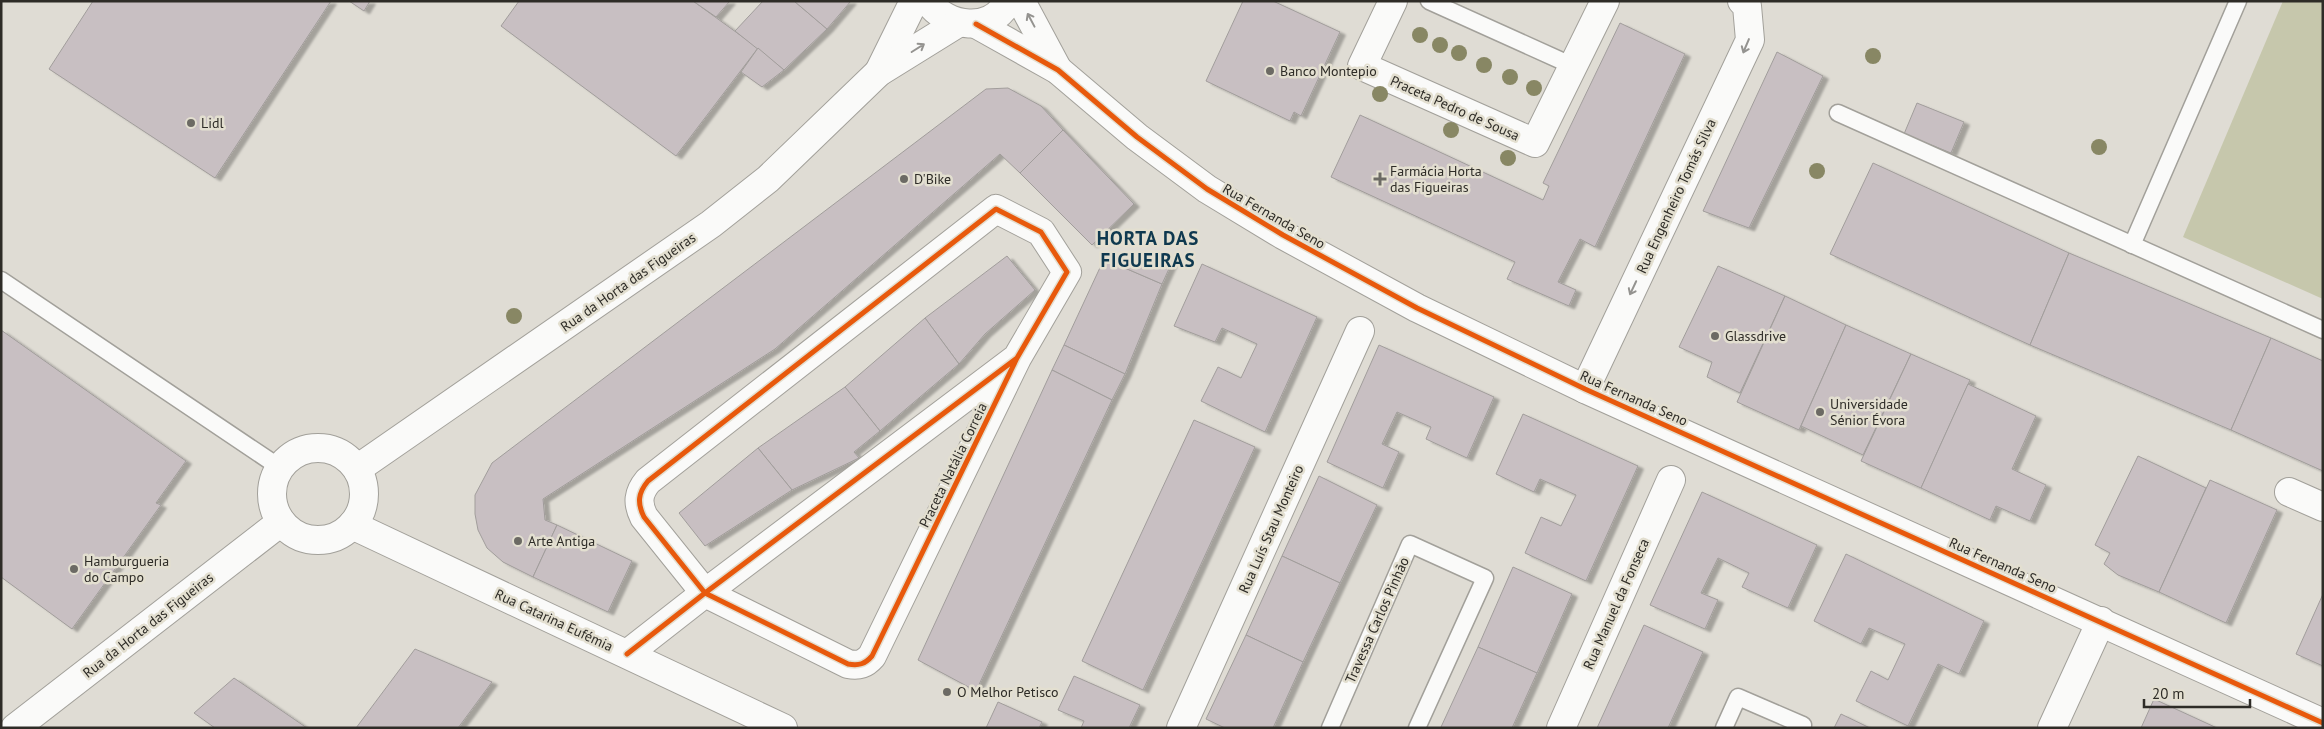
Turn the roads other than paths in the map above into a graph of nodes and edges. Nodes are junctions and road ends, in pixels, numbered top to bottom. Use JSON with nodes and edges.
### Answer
{"nodes":[{"id":1,"x":914,"y":1,"type":"edge"},
{"id":2,"x":928,"y":1,"type":"edge"},
{"id":3,"x":1008,"y":1,"type":"edge"},
{"id":4,"x":1021,"y":1,"type":"edge"},
{"id":5,"x":1393,"y":1,"type":"edge"},
{"id":6,"x":1429,"y":1,"type":"edge"},
{"id":7,"x":1605,"y":1,"type":"edge"},
{"id":8,"x":1742,"y":1,"type":"edge"},
{"id":9,"x":2238,"y":1,"type":"edge"},
{"id":10,"x":967,"y":24,"type":"junction"},
{"id":11,"x":1573,"y":66,"type":"junction"},
{"id":12,"x":1058,"y":70,"type":"junction"},
{"id":13,"x":879,"y":72,"type":"junction"},
{"id":14,"x":1838,"y":114,"type":"dead end"},
{"id":15,"x":2132,"y":245,"type":"junction"},
{"id":16,"x":1,"y":280,"type":"edge"},
{"id":17,"x":2323,"y":330,"type":"edge"},
{"id":18,"x":1360,"y":331,"type":"dead end"},
{"id":19,"x":1017,"y":358,"type":"junction"},
{"id":20,"x":1585,"y":389,"type":"junction"},
{"id":21,"x":279,"y":467,"type":"junction"},
{"id":22,"x":357,"y":469,"type":"junction"},
{"id":23,"x":1671,"y":480,"type":"dead end"},
{"id":24,"x":2289,"y":492,"type":"dead end"},
{"id":25,"x":2323,"y":507,"type":"edge"},
{"id":26,"x":281,"y":522,"type":"junction"},
{"id":27,"x":352,"y":525,"type":"junction"},
{"id":28,"x":705,"y":593,"type":"junction"},
{"id":29,"x":2101,"y":621,"type":"junction"},
{"id":30,"x":627,"y":654,"type":"junction"},
{"id":31,"x":2323,"y":723,"type":"edge"},
{"id":32,"x":15,"y":728,"type":"edge"},
{"id":33,"x":783,"y":728,"type":"edge"},
{"id":34,"x":1181,"y":728,"type":"edge"},
{"id":35,"x":1330,"y":728,"type":"edge"},
{"id":36,"x":1417,"y":728,"type":"edge"},
{"id":37,"x":1560,"y":728,"type":"edge"},
{"id":38,"x":1724,"y":728,"type":"edge"},
{"id":39,"x":1802,"y":728,"type":"edge"},
{"id":40,"x":2052,"y":728,"type":"edge"}],
"edges":[{"from":1,"to":13,"type":"street","name":"Rua da Horta das Figueiras"},
{"from":2,"to":10,"type":"street","name":"Rua Fernanda Seno"},
{"from":3,"to":10,"type":"street","name":"Rua da Horta das Figueiras"},
{"from":12,"to":4,"type":"street","name":"Rua Fernanda Seno","one_way":true},
{"from":5,"to":11,"type":"street","name":"Praceta Pedro de Sousa"},
{"from":6,"to":11,"type":"lane"},
{"from":7,"to":11,"type":"street","name":"Praceta Pedro de Sousa"},
{"from":8,"to":20,"type":"street","name":"Rua Engenheiro Tomás Silva","one_way":true},
{"from":9,"to":15,"type":"lane"},
{"from":10,"to":12,"type":"street","name":"Rua Fernanda Seno"},
{"from":13,"to":10,"type":"street","name":"Rua da Horta das Figueiras","one_way":true},
{"from":12,"to":20,"type":"street","name":"Rua Fernanda Seno"},
{"from":13,"to":22,"type":"street","name":"Rua da Horta das Figueiras"},
{"from":14,"to":15,"type":"lane"},
{"from":15,"to":17,"type":"lane"},
{"from":16,"to":21,"type":"lane"},
{"from":18,"to":34,"type":"street","name":"Rua Luís Stau Monteiro"},
{"from":19,"to":28,"type":"street","name":"Praceta Natália Correia"},
{"from":19,"to":28,"type":"street","name":"Praceta Natália Correia"},
{"from":19,"to":28,"type":"street"},
{"from":20,"to":29,"type":"street","name":"Rua Fernanda Seno"},
{"from":21,"to":22,"type":"street"},
{"from":21,"to":26,"type":"street"},
{"from":22,"to":27,"type":"street"},
{"from":23,"to":37,"type":"street","name":"Rua Manuel da Fonseca"},
{"from":24,"to":25,"type":"street"},
{"from":26,"to":27,"type":"street"},
{"from":26,"to":32,"type":"street","name":"Rua da Horta das Figueiras"},
{"from":27,"to":30,"type":"street","name":"Rua Catarina Eufémia"},
{"from":28,"to":30,"type":"street","name":"Praceta Natália Correia"},
{"from":29,"to":31,"type":"street","name":"Rua Fernanda Seno"},
{"from":29,"to":40,"type":"street"},
{"from":30,"to":33,"type":"street","name":"Rua Catarina Eufémia"},
{"from":35,"to":36,"type":"lane","name":"Travessa Carlos Pinhão"},
{"from":38,"to":39,"type":"lane"}]}
